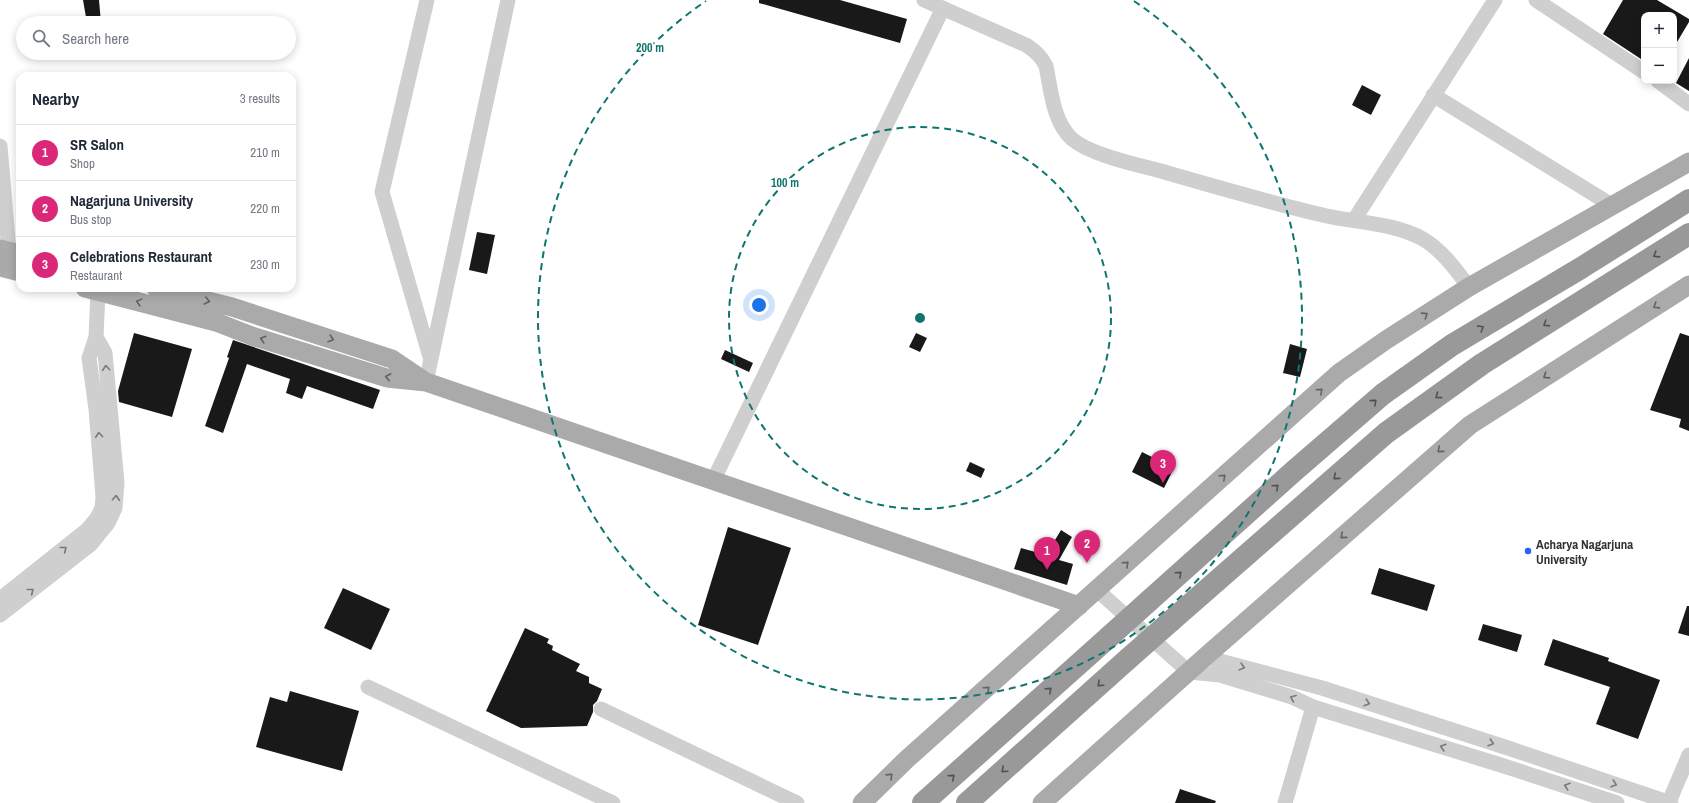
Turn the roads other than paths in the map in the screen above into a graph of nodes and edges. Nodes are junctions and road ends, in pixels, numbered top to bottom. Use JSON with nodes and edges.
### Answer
{"nodes":[{"id":1,"x":427,"y":0,"type":"edge"},
{"id":2,"x":508,"y":0,"type":"edge"},
{"id":3,"x":924,"y":0,"type":"edge"},
{"id":4,"x":1495,"y":0,"type":"edge"},
{"id":5,"x":1536,"y":0,"type":"edge"},
{"id":6,"x":943,"y":8,"type":"junction"},
{"id":7,"x":1641,"y":70,"type":"edge"},
{"id":8,"x":1662,"y":84,"type":"edge"},
{"id":9,"x":1433,"y":95,"type":"junction"},
{"id":10,"x":1689,"y":104,"type":"edge"},
{"id":11,"x":0,"y":146,"type":"edge"},
{"id":12,"x":1689,"y":162,"type":"edge"},
{"id":13,"x":1689,"y":200,"type":"edge"},
{"id":14,"x":1613,"y":206,"type":"junction"},
{"id":15,"x":1354,"y":220,"type":"junction"},
{"id":16,"x":1689,"y":234,"type":"edge"},
{"id":17,"x":7,"y":256,"type":"edge"},
{"id":18,"x":16,"y":267,"type":"edge"},
{"id":19,"x":1689,"y":285,"type":"edge"},
{"id":20,"x":1470,"y":286,"type":"junction"},
{"id":21,"x":91,"y":292,"type":"edge"},
{"id":22,"x":99,"y":292,"type":"edge"},
{"id":23,"x":172,"y":292,"type":"edge"},
{"id":24,"x":431,"y":359,"type":"junction"},
{"id":25,"x":426,"y":382,"type":"junction"},
{"id":26,"x":713,"y":481,"type":"junction"},
{"id":27,"x":103,"y":521,"type":"junction"},
{"id":28,"x":1097,"y":590,"type":"junction"},
{"id":29,"x":0,"y":598,"type":"edge"},
{"id":30,"x":1079,"y":606,"type":"junction"},
{"id":31,"x":0,"y":615,"type":"edge"},
{"id":32,"x":1205,"y":656,"type":"junction"},
{"id":33,"x":1189,"y":672,"type":"junction"},
{"id":34,"x":368,"y":687,"type":"dead end"},
{"id":35,"x":1313,"y":707,"type":"junction"},
{"id":36,"x":601,"y":709,"type":"dead end"},
{"id":37,"x":1689,"y":755,"type":"edge"},
{"id":38,"x":613,"y":803,"type":"edge"},
{"id":39,"x":797,"y":803,"type":"edge"},
{"id":40,"x":862,"y":803,"type":"edge"},
{"id":41,"x":923,"y":803,"type":"edge"},
{"id":42,"x":967,"y":803,"type":"edge"},
{"id":43,"x":1042,"y":803,"type":"edge"},
{"id":44,"x":1285,"y":803,"type":"edge"},
{"id":45,"x":1617,"y":803,"type":"edge"},
{"id":46,"x":1670,"y":803,"type":"edge"}],
"edges":[{"from":1,"to":24,"type":"street"},
{"from":2,"to":24,"type":"street"},
{"from":3,"to":6,"type":"street"},
{"from":4,"to":9,"type":"street"},
{"from":5,"to":7,"type":"street"},
{"from":6,"to":15,"type":"street"},
{"from":6,"to":26,"type":"street"},
{"from":8,"to":10,"type":"street"},
{"from":9,"to":14,"type":"street"},
{"from":9,"to":15,"type":"street"},
{"from":11,"to":17,"type":"street"},
{"from":12,"to":14,"type":"main road"},
{"from":41,"to":13,"type":"highway","one_way":true,"bridge":true},
{"from":14,"to":20,"type":"main road"},
{"from":15,"to":20,"type":"street"},
{"from":16,"to":42,"type":"highway","one_way":true,"bridge":true},
{"from":17,"to":18,"type":"main road"},
{"from":19,"to":32,"type":"main road","one_way":true},
{"from":28,"to":20,"type":"main road","one_way":true},
{"from":27,"to":21,"type":"street","one_way":true},
{"from":25,"to":22,"type":"main road","one_way":true},
{"from":23,"to":25,"type":"main road","one_way":true},
{"from":24,"to":25,"type":"street"},
{"from":25,"to":26,"type":"main road"},
{"from":26,"to":30,"type":"main road"},
{"from":29,"to":27,"type":"street","one_way":true},
{"from":31,"to":27,"type":"street","one_way":true},
{"from":28,"to":30,"type":"main road"},
{"from":28,"to":33,"type":"street"},
{"from":40,"to":30,"type":"main road","one_way":true},
{"from":32,"to":33,"type":"main road"},
{"from":32,"to":46,"type":"street","one_way":true},
{"from":35,"to":33,"type":"street","one_way":true},
{"from":33,"to":43,"type":"main road"},
{"from":34,"to":38,"type":"street"},
{"from":35,"to":44,"type":"street"},
{"from":45,"to":35,"type":"street","one_way":true},
{"from":36,"to":39,"type":"street"},
{"from":37,"to":46,"type":"street"}]}
